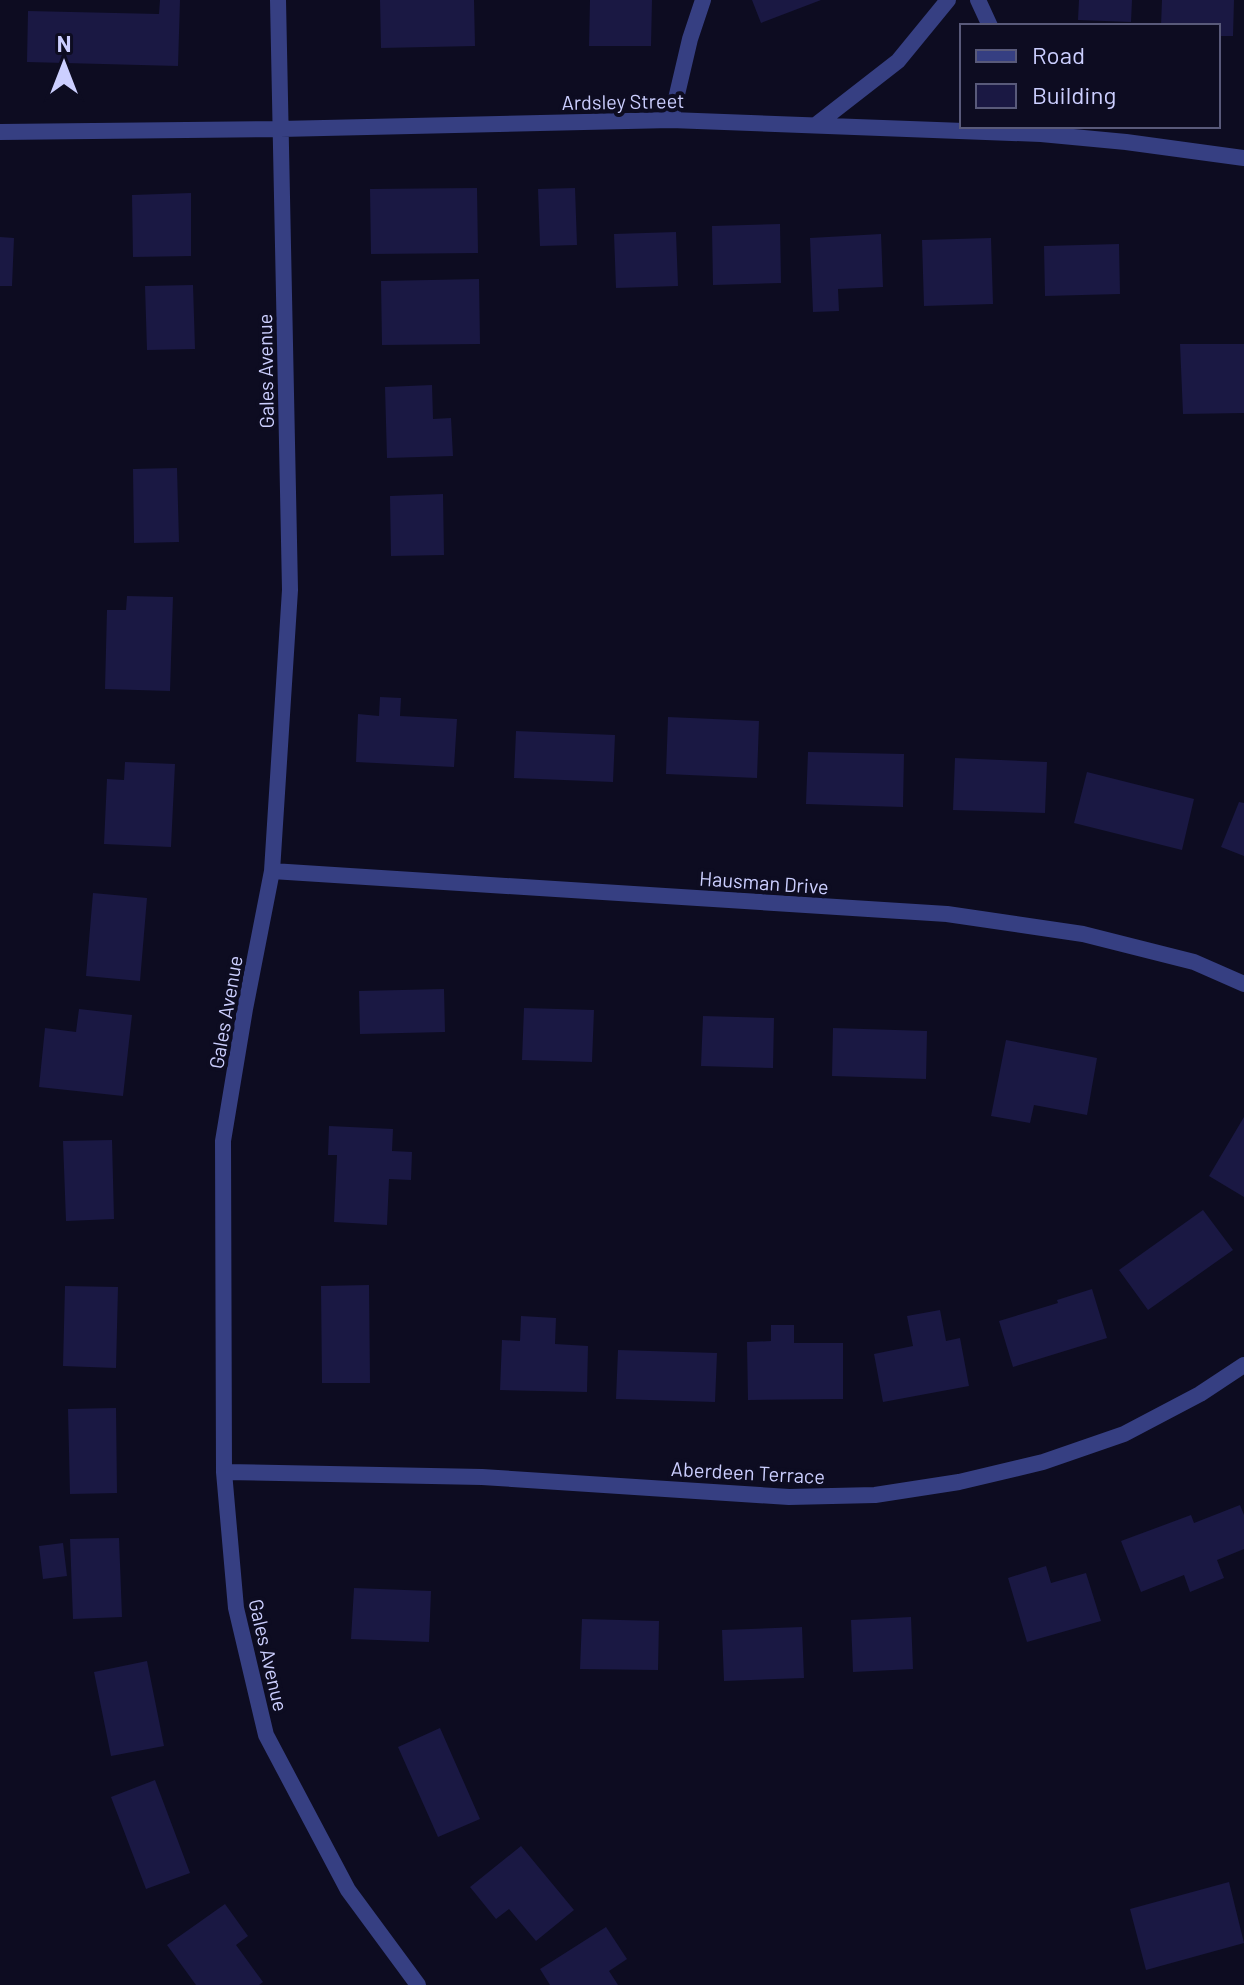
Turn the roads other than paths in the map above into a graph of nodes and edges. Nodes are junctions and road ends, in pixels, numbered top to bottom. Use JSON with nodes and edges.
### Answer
{"nodes":[{"id":1,"x":278,"y":0,"type":"edge"},
{"id":2,"x":703,"y":0,"type":"edge"},
{"id":3,"x":948,"y":0,"type":"edge"},
{"id":4,"x":978,"y":0,"type":"edge"},
{"id":5,"x":989,"y":24,"type":"edge"},
{"id":6,"x":671,"y":120,"type":"junction"},
{"id":7,"x":817,"y":124,"type":"junction"},
{"id":8,"x":960,"y":128,"type":"edge"},
{"id":9,"x":965,"y":128,"type":"edge"},
{"id":10,"x":280,"y":129,"type":"junction"},
{"id":11,"x":1039,"y":130,"type":"edge"},
{"id":12,"x":0,"y":132,"type":"edge"},
{"id":13,"x":1244,"y":158,"type":"edge"},
{"id":14,"x":272,"y":871,"type":"junction"},
{"id":15,"x":1244,"y":984,"type":"edge"},
{"id":16,"x":1244,"y":1365,"type":"edge"},
{"id":17,"x":224,"y":1472,"type":"junction"},
{"id":18,"x":418,"y":1985,"type":"edge"}],
"edges":[{"from":1,"to":10,"type":"street","name":"Gales Avenue"},
{"from":2,"to":6,"type":"street"},
{"from":3,"to":7,"type":"street"},
{"from":4,"to":5,"type":"street"},
{"from":6,"to":7,"type":"street","name":"Ardsley Street"},
{"from":6,"to":10,"type":"street","name":"Ardsley Street"},
{"from":7,"to":8,"type":"street","name":"Ardsley Street"},
{"from":9,"to":11,"type":"street","name":"Ardsley Street"},
{"from":10,"to":12,"type":"street","name":"Ardsley Street"},
{"from":10,"to":14,"type":"street","name":"Gales Avenue"},
{"from":11,"to":13,"type":"street","name":"Ardsley Street"},
{"from":14,"to":15,"type":"street","name":"Hausman Drive"},
{"from":14,"to":17,"type":"street","name":"Gales Avenue"},
{"from":16,"to":17,"type":"street","name":"Aberdeen Terrace"},
{"from":17,"to":18,"type":"street","name":"Gales Avenue"}]}
